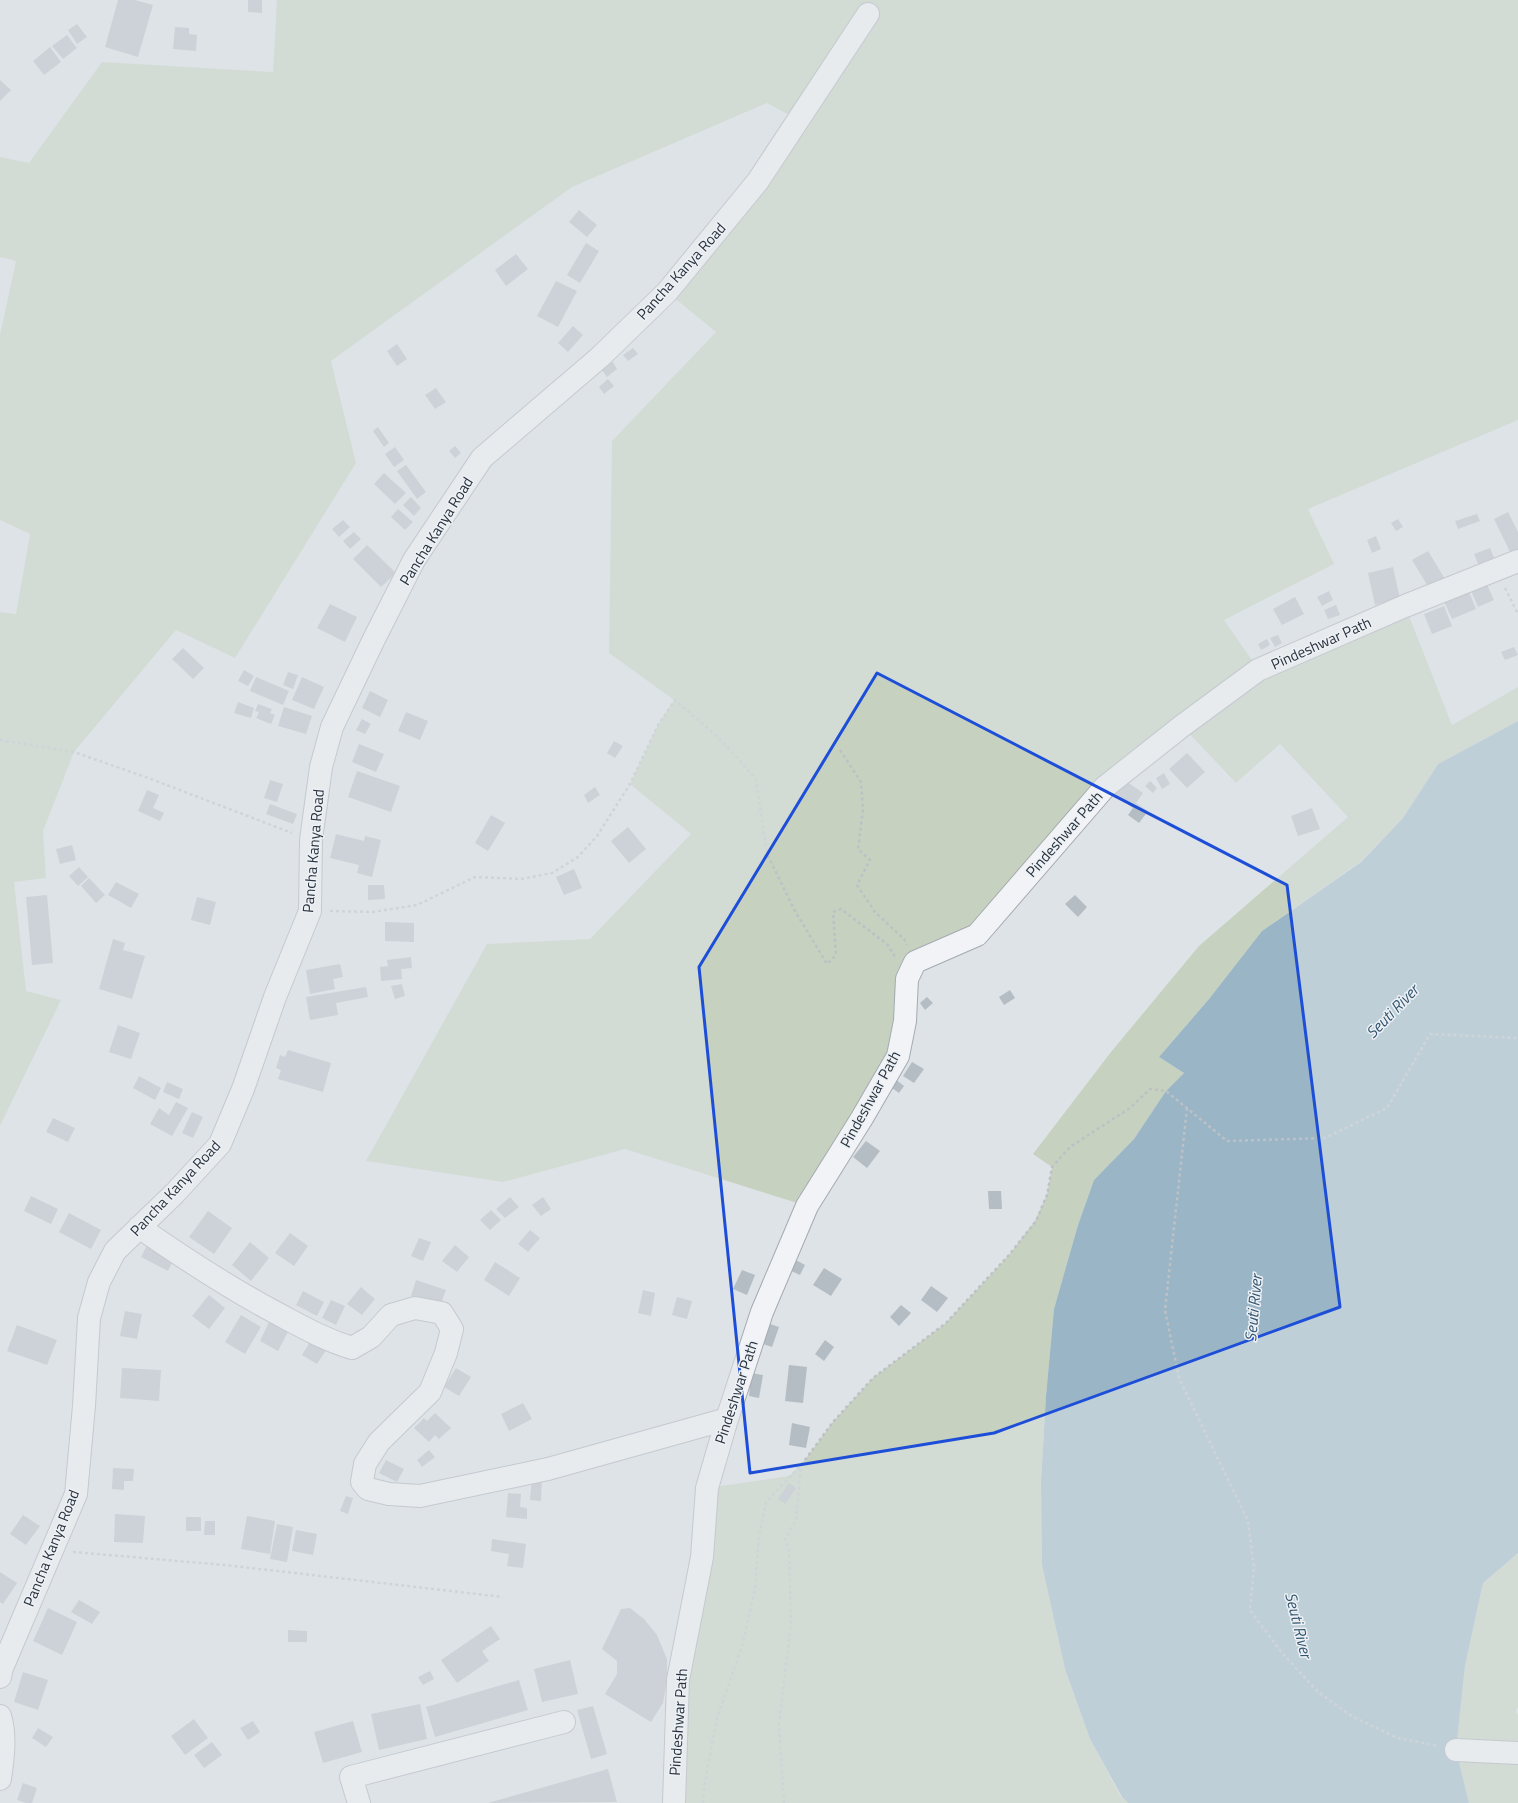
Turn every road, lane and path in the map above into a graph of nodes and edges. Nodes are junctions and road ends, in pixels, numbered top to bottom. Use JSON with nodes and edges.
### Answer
{"nodes":[{"id":1,"x":868,"y":14,"type":"dead end"},
{"id":2,"x":1518,"y":561,"type":"edge"},
{"id":3,"x":1497,"y":570,"type":"junction"},
{"id":4,"x":1518,"y":614,"type":"edge"},
{"id":5,"x":0,"y":740,"type":"edge"},
{"id":6,"x":840,"y":750,"type":"dead end"},
{"id":7,"x":311,"y":840,"type":"junction"},
{"id":8,"x":310,"y":911,"type":"junction"},
{"id":9,"x":911,"y":970,"type":"junction"},
{"id":10,"x":1518,"y":1038,"type":"edge"},
{"id":11,"x":1186,"y":1108,"type":"junction"},
{"id":12,"x":139,"y":1227,"type":"junction"},
{"id":13,"x":727,"y":1419,"type":"junction"},
{"id":14,"x":802,"y":1464,"type":"junction"},
{"id":15,"x":52,"y":1551,"type":"junction"},
{"id":16,"x":503,"y":1597,"type":"dead end"},
{"id":17,"x":0,"y":1677,"type":"edge"},
{"id":18,"x":0,"y":1716,"type":"edge"},
{"id":19,"x":564,"y":1722,"type":"dead end"},
{"id":20,"x":1456,"y":1750,"type":"joint"},
{"id":21,"x":1518,"y":1753,"type":"edge"},
{"id":22,"x":0,"y":1779,"type":"edge"},
{"id":23,"x":359,"y":1803,"type":"edge"},
{"id":24,"x":674,"y":1803,"type":"edge"},
{"id":25,"x":704,"y":1803,"type":"edge"},
{"id":26,"x":784,"y":1803,"type":"edge"}],
"edges":[{"from":1,"to":7,"type":"street","name":"Pancha Kanya Road"},
{"from":2,"to":3,"type":"street","name":"Pindeshwar Path"},
{"from":3,"to":4,"type":"path"},
{"from":3,"to":9,"type":"street","name":"Pindeshwar Path"},
{"from":5,"to":7,"type":"path"},
{"from":6,"to":9,"type":"path"},
{"from":7,"to":8,"type":"street","name":"Pancha Kanya Road"},
{"from":8,"to":9,"type":"path"},
{"from":8,"to":12,"type":"street","name":"Pancha Kanya Road"},
{"from":9,"to":13,"type":"street","name":"Pindeshwar Path"},
{"from":10,"to":11,"type":"path"},
{"from":11,"to":14,"type":"path"},
{"from":11,"to":20,"type":"path"},
{"from":12,"to":13,"type":"street"},
{"from":12,"to":15,"type":"street","name":"Pancha Kanya Road"},
{"from":13,"to":24,"type":"street","name":"Pindeshwar Path"},
{"from":14,"to":25,"type":"path"},
{"from":14,"to":26,"type":"path"},
{"from":15,"to":16,"type":"path"},
{"from":15,"to":17,"type":"street","name":"Pancha Kanya Road"},
{"from":18,"to":22,"type":"street"},
{"from":19,"to":23,"type":"street"},
{"from":20,"to":21,"type":"street"}]}
